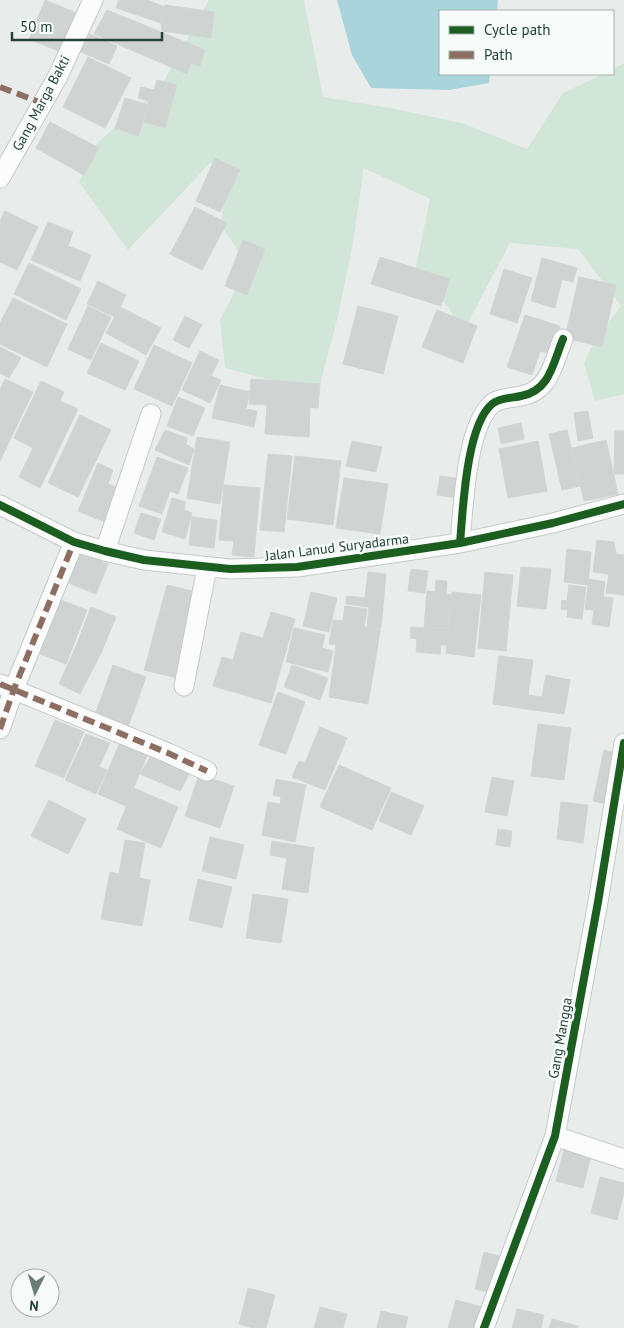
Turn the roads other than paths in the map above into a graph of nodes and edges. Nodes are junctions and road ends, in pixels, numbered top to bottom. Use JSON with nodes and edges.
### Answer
{"nodes":[{"id":1,"x":93,"y":0,"type":"edge"},
{"id":2,"x":0,"y":178,"type":"edge"},
{"id":3,"x":563,"y":338,"type":"dead end"},
{"id":4,"x":151,"y":414,"type":"dead end"},
{"id":5,"x":624,"y":504,"type":"edge"},
{"id":6,"x":0,"y":505,"type":"edge"},
{"id":7,"x":74,"y":542,"type":"junction"},
{"id":8,"x":460,"y":543,"type":"junction"},
{"id":9,"x":105,"y":551,"type":"junction"},
{"id":10,"x":207,"y":567,"type":"junction"},
{"id":11,"x":7,"y":686,"type":"edge"},
{"id":12,"x":184,"y":686,"type":"dead end"},
{"id":13,"x":0,"y":729,"type":"edge"},
{"id":14,"x":624,"y":743,"type":"edge"},
{"id":15,"x":207,"y":772,"type":"dead end"},
{"id":16,"x":555,"y":1136,"type":"junction"},
{"id":17,"x":624,"y":1159,"type":"edge"},
{"id":18,"x":484,"y":1328,"type":"edge"}],
"edges":[{"from":1,"to":2,"type":"street","name":"Gang Marga Bakti"},
{"from":3,"to":8,"type":"street"},
{"from":4,"to":9,"type":"street"},
{"from":5,"to":8,"type":"street","name":"Jalan Lanud Suryadarma"},
{"from":6,"to":7,"type":"street","name":"Jalan Lanud Suryadarma"},
{"from":7,"to":9,"type":"street","name":"Jalan Lanud Suryadarma"},
{"from":7,"to":11,"type":"street"},
{"from":8,"to":10,"type":"street","name":"Jalan Lanud Suryadarma"},
{"from":9,"to":10,"type":"street","name":"Jalan Lanud Suryadarma"},
{"from":10,"to":12,"type":"street"},
{"from":11,"to":13,"type":"street"},
{"from":11,"to":15,"type":"street"},
{"from":14,"to":16,"type":"street","name":"Gang Mangga"},
{"from":16,"to":17,"type":"street"},
{"from":16,"to":18,"type":"street","name":"Gang Mangga"}]}
